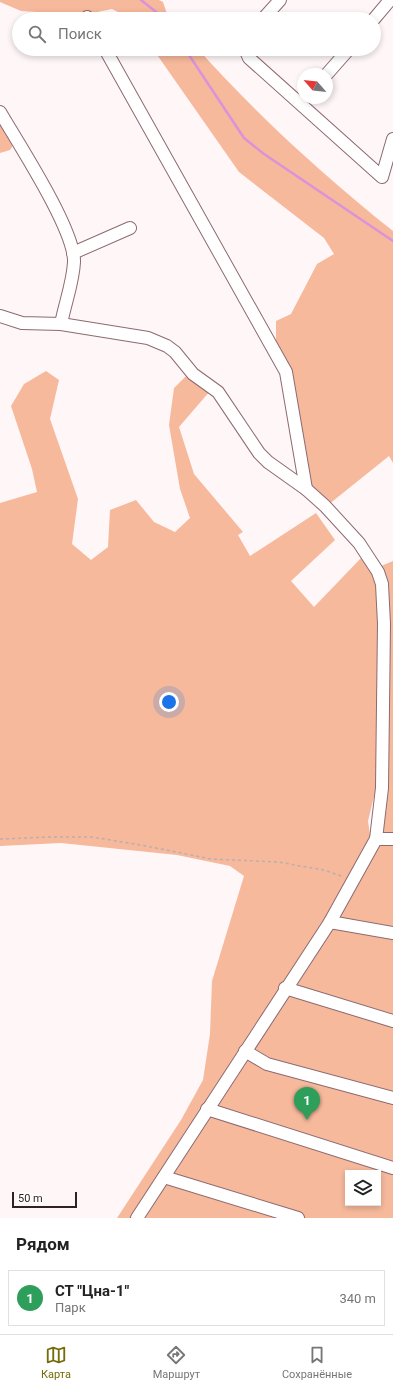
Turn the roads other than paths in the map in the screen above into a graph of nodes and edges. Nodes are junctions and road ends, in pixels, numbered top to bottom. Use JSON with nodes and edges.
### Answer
{"nodes":[{"id":1,"x":280,"y":0,"type":"edge"},
{"id":2,"x":390,"y":0,"type":"edge"},
{"id":3,"x":270,"y":12,"type":"edge"},
{"id":4,"x":380,"y":12,"type":"edge"},
{"id":5,"x":109,"y":56,"type":"edge"},
{"id":6,"x":248,"y":56,"type":"edge"},
{"id":7,"x":343,"y":56,"type":"edge"},
{"id":8,"x":332,"y":68,"type":"edge"},
{"id":9,"x":297,"y":96,"type":"edge"},
{"id":10,"x":306,"y":104,"type":"edge"},
{"id":11,"x":0,"y":112,"type":"edge"},
{"id":12,"x":393,"y":139,"type":"edge"},
{"id":13,"x":130,"y":228,"type":"dead end"},
{"id":14,"x":73,"y":253,"type":"junction"},
{"id":15,"x":0,"y":316,"type":"edge"},
{"id":16,"x":61,"y":324,"type":"junction"},
{"id":17,"x":306,"y":489,"type":"junction"},
{"id":18,"x":393,"y":838,"type":"edge"},
{"id":19,"x":376,"y":839,"type":"junction"},
{"id":20,"x":330,"y":922,"type":"junction"},
{"id":21,"x":393,"y":933,"type":"edge"},
{"id":22,"x":285,"y":988,"type":"junction"},
{"id":23,"x":393,"y":1021,"type":"edge"},
{"id":24,"x":245,"y":1051,"type":"junction"},
{"id":25,"x":393,"y":1098,"type":"edge"},
{"id":26,"x":207,"y":1109,"type":"junction"},
{"id":27,"x":393,"y":1168,"type":"edge"},
{"id":28,"x":164,"y":1177,"type":"junction"},
{"id":29,"x":138,"y":1218,"type":"edge"},
{"id":30,"x":298,"y":1218,"type":"edge"}],
"edges":[{"from":1,"to":3,"type":"street"},
{"from":2,"to":4,"type":"street"},
{"from":5,"to":17,"type":"street"},
{"from":6,"to":9,"type":"street"},
{"from":7,"to":8,"type":"street"},
{"from":10,"to":12,"type":"street"},
{"from":11,"to":14,"type":"street"},
{"from":13,"to":14,"type":"street"},
{"from":14,"to":16,"type":"street"},
{"from":15,"to":16,"type":"street"},
{"from":16,"to":17,"type":"street"},
{"from":17,"to":19,"type":"street"},
{"from":18,"to":19,"type":"street"},
{"from":19,"to":20,"type":"street"},
{"from":20,"to":21,"type":"street"},
{"from":20,"to":22,"type":"street"},
{"from":22,"to":23,"type":"street"},
{"from":22,"to":24,"type":"street"},
{"from":24,"to":25,"type":"street"},
{"from":24,"to":26,"type":"street"},
{"from":26,"to":27,"type":"street"},
{"from":26,"to":28,"type":"street"},
{"from":28,"to":29,"type":"street"},
{"from":28,"to":30,"type":"street"}]}
